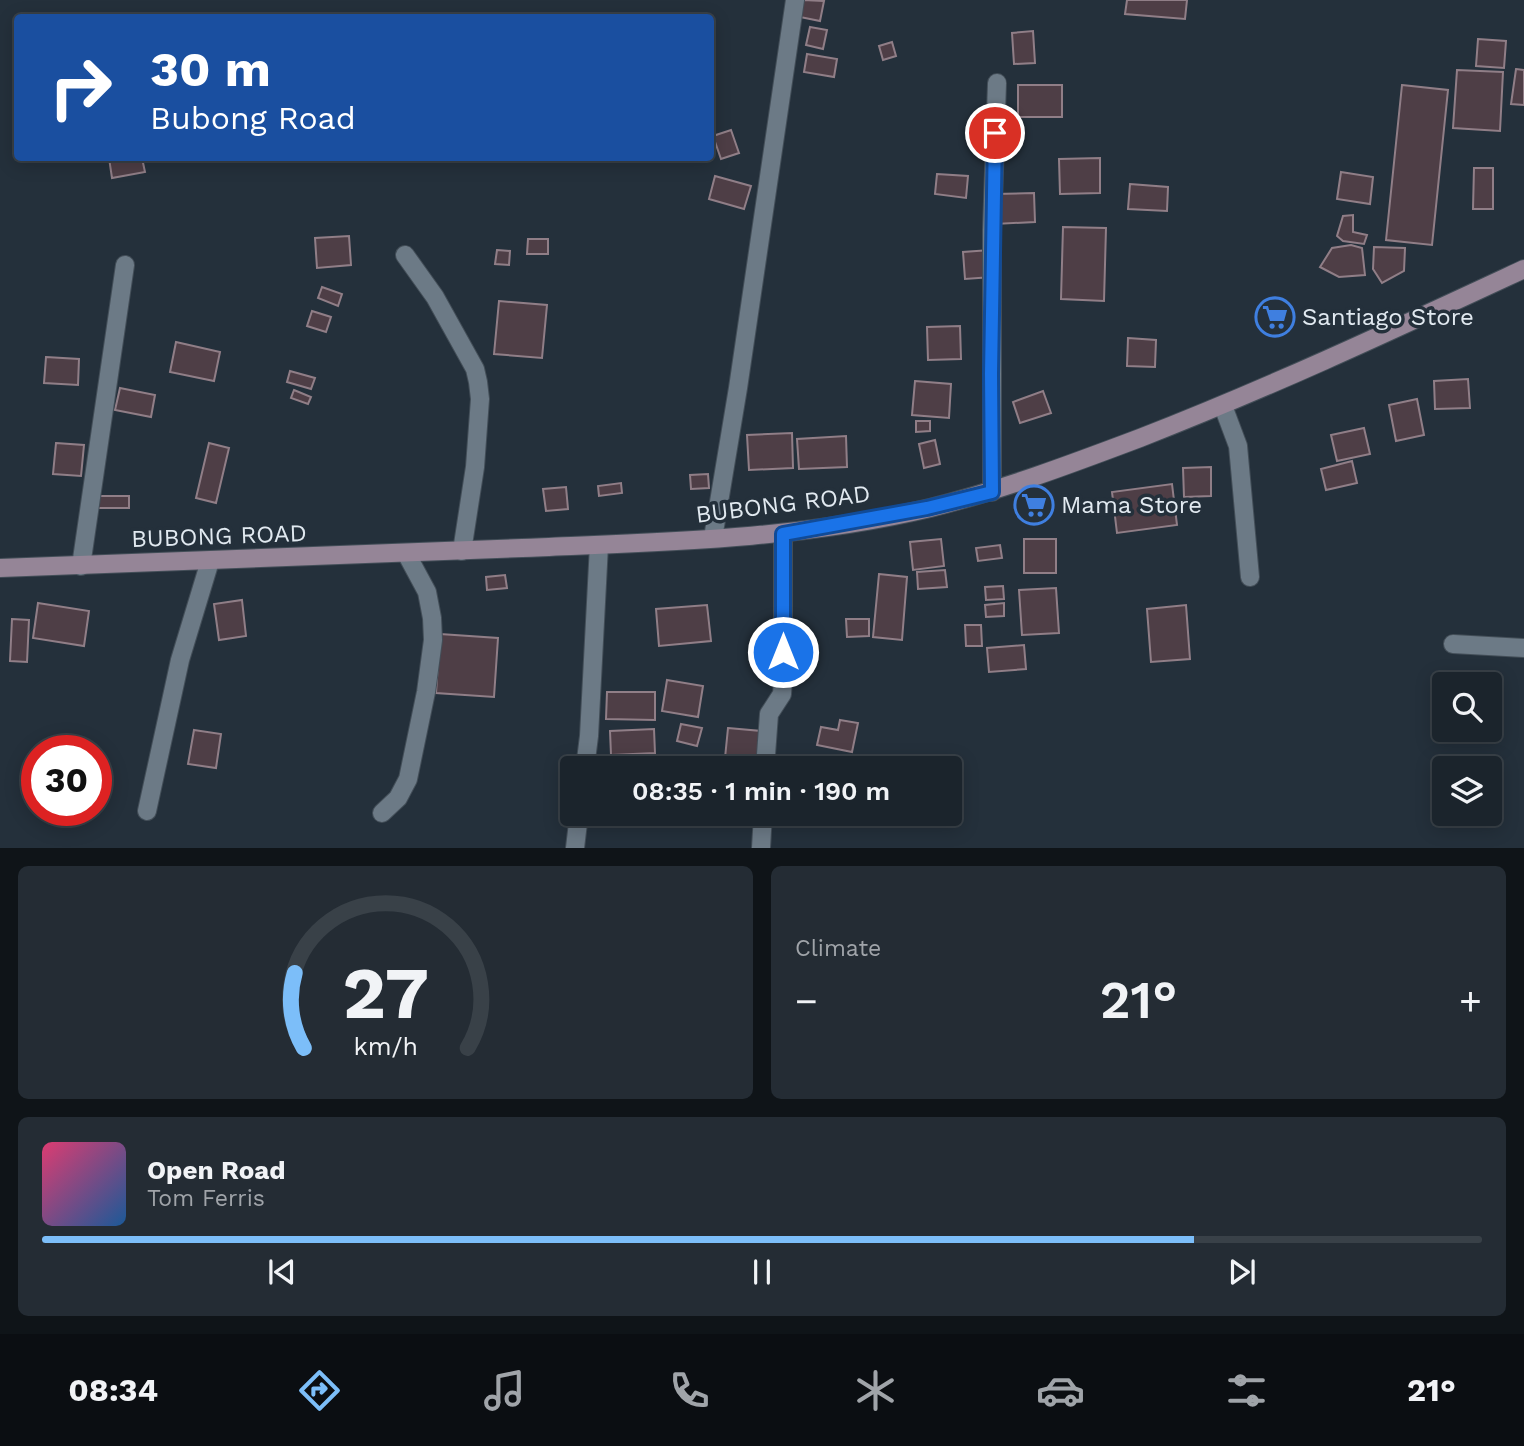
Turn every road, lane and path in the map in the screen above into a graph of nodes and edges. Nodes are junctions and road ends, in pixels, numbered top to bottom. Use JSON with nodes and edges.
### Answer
{"nodes":[{"id":1,"x":795,"y":0,"type":"edge"},
{"id":2,"x":997,"y":83,"type":"dead end"},
{"id":3,"x":405,"y":255,"type":"dead end"},
{"id":4,"x":125,"y":265,"type":"dead end"},
{"id":5,"x":1524,"y":269,"type":"edge"},
{"id":6,"x":1223,"y":406,"type":"junction"},
{"id":7,"x":992,"y":492,"type":"junction"},
{"id":8,"x":783,"y":534,"type":"junction"},
{"id":9,"x":713,"y":538,"type":"junction"},
{"id":10,"x":598,"y":545,"type":"junction"},
{"id":11,"x":462,"y":551,"type":"junction"},
{"id":12,"x":406,"y":554,"type":"junction"},
{"id":13,"x":210,"y":561,"type":"junction"},
{"id":14,"x":81,"y":566,"type":"junction"},
{"id":15,"x":0,"y":568,"type":"edge"},
{"id":16,"x":1250,"y":577,"type":"dead end"},
{"id":17,"x":1453,"y":644,"type":"dead end"},
{"id":18,"x":1524,"y":648,"type":"edge"},
{"id":19,"x":586,"y":756,"type":"edge"},
{"id":20,"x":766,"y":756,"type":"edge"},
{"id":21,"x":147,"y":811,"type":"dead end"},
{"id":22,"x":383,"y":813,"type":"dead end"},
{"id":23,"x":578,"y":826,"type":"edge"},
{"id":24,"x":762,"y":826,"type":"edge"},
{"id":25,"x":575,"y":848,"type":"edge"},
{"id":26,"x":761,"y":848,"type":"edge"}],
"edges":[{"from":1,"to":9,"type":"street"},
{"from":2,"to":7,"type":"street"},
{"from":3,"to":11,"type":"street"},
{"from":4,"to":14,"type":"street"},
{"from":5,"to":6,"type":"main road","name":"BUBONG ROAD"},
{"from":6,"to":7,"type":"main road","name":"BUBONG ROAD"},
{"from":6,"to":16,"type":"street"},
{"from":7,"to":8,"type":"main road","name":"BUBONG ROAD"},
{"from":8,"to":9,"type":"main road","name":"BUBONG ROAD"},
{"from":8,"to":20,"type":"street"},
{"from":9,"to":10,"type":"main road","name":"BUBONG ROAD"},
{"from":10,"to":11,"type":"main road","name":"BUBONG ROAD"},
{"from":10,"to":19,"type":"street"},
{"from":11,"to":12,"type":"main road","name":"BUBONG ROAD"},
{"from":12,"to":13,"type":"main road","name":"BUBONG ROAD"},
{"from":12,"to":22,"type":"street"},
{"from":13,"to":14,"type":"main road","name":"BUBONG ROAD"},
{"from":13,"to":21,"type":"street"},
{"from":14,"to":15,"type":"main road","name":"BUBONG ROAD"},
{"from":17,"to":18,"type":"street"},
{"from":23,"to":25,"type":"street"},
{"from":24,"to":26,"type":"street"}]}
